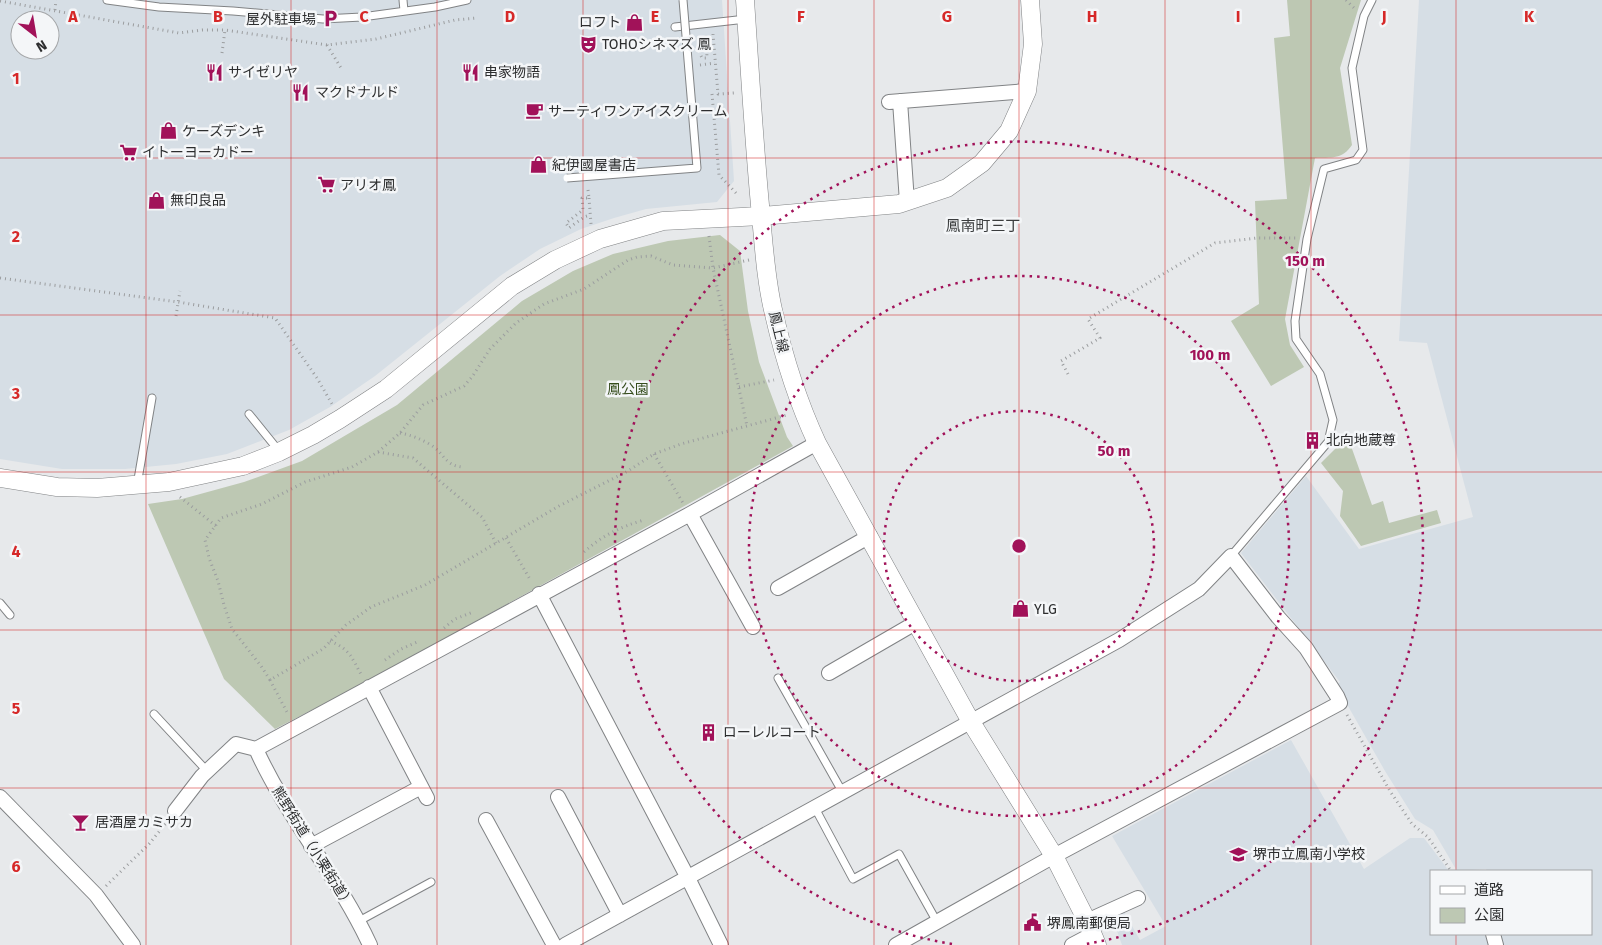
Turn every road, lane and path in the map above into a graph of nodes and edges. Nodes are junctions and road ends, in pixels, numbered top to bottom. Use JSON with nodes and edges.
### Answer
{"nodes":[{"id":1,"x":56,"y":0,"type":"edge"},
{"id":2,"x":107,"y":0,"type":"edge"},
{"id":3,"x":402,"y":0,"type":"edge"},
{"id":4,"x":467,"y":0,"type":"edge"},
{"id":5,"x":683,"y":0,"type":"edge"},
{"id":6,"x":745,"y":0,"type":"edge"},
{"id":7,"x":1030,"y":0,"type":"edge"},
{"id":8,"x":1372,"y":0,"type":"edge"},
{"id":9,"x":0,"y":1,"type":"edge"},
{"id":10,"x":55,"y":10,"type":"joint"},
{"id":11,"x":60,"y":11,"type":"edge"},
{"id":12,"x":404,"y":11,"type":"junction"},
{"id":13,"x":476,"y":18,"type":"dead end"},
{"id":14,"x":746,"y":19,"type":"junction"},
{"id":15,"x":675,"y":27,"type":"dead end"},
{"id":16,"x":225,"y":30,"type":"junction"},
{"id":17,"x":327,"y":45,"type":"junction"},
{"id":18,"x":701,"y":50,"type":"dead end"},
{"id":19,"x":222,"y":53,"type":"dead end"},
{"id":20,"x":715,"y":63,"type":"junction"},
{"id":21,"x":695,"y":66,"type":"dead end"},
{"id":22,"x":341,"y":68,"type":"dead end"},
{"id":23,"x":1027,"y":91,"type":"junction"},
{"id":24,"x":734,"y":93,"type":"dead end"},
{"id":25,"x":712,"y":94,"type":"junction"},
{"id":26,"x":718,"y":94,"type":"junction"},
{"id":27,"x":705,"y":95,"type":"dead end"},
{"id":28,"x":567,"y":178,"type":"dead end"},
{"id":29,"x":588,"y":190,"type":"dead end"},
{"id":30,"x":737,"y":194,"type":"dead end"},
{"id":31,"x":589,"y":198,"type":"junction"},
{"id":32,"x":907,"y":202,"type":"junction"},
{"id":33,"x":590,"y":215,"type":"junction"},
{"id":34,"x":761,"y":216,"type":"junction"},
{"id":35,"x":591,"y":230,"type":"dead end"},
{"id":36,"x":708,"y":234,"type":"dead end"},
{"id":37,"x":1307,"y":239,"type":"junction"},
{"id":38,"x":749,"y":260,"type":"dead end"},
{"id":39,"x":713,"y":268,"type":"junction"},
{"id":40,"x":0,"y":278,"type":"edge"},
{"id":41,"x":180,"y":291,"type":"dead end"},
{"id":42,"x":178,"y":302,"type":"junction"},
{"id":43,"x":176,"y":316,"type":"dead end"},
{"id":44,"x":1068,"y":374,"type":"dead end"},
{"id":45,"x":774,"y":380,"type":"dead end"},
{"id":46,"x":739,"y":387,"type":"junction"},
{"id":47,"x":152,"y":398,"type":"dead end"},
{"id":48,"x":335,"y":409,"type":"dead end"},
{"id":49,"x":250,"y":414,"type":"dead end"},
{"id":50,"x":787,"y":415,"type":"dead end"},
{"id":51,"x":747,"y":426,"type":"junction"},
{"id":52,"x":400,"y":433,"type":"junction"},
{"id":53,"x":818,"y":443,"type":"junction"},
{"id":54,"x":279,"y":452,"type":"junction"},
{"id":55,"x":378,"y":452,"type":"junction"},
{"id":56,"x":654,"y":454,"type":"junction"},
{"id":57,"x":463,"y":467,"type":"dead end"},
{"id":58,"x":0,"y":478,"type":"edge"},
{"id":59,"x":136,"y":485,"type":"junction"},
{"id":60,"x":176,"y":493,"type":"dead end"},
{"id":61,"x":690,"y":514,"type":"junction"},
{"id":62,"x":216,"y":526,"type":"junction"},
{"id":63,"x":870,"y":536,"type":"junction"},
{"id":64,"x":506,"y":538,"type":"junction"},
{"id":65,"x":496,"y":543,"type":"junction"},
{"id":66,"x":1231,"y":556,"type":"junction"},
{"id":67,"x":778,"y":588,"type":"dead end"},
{"id":68,"x":538,"y":594,"type":"junction"},
{"id":69,"x":0,"y":603,"type":"edge"},
{"id":70,"x":10,"y":615,"type":"dead end"},
{"id":71,"x":916,"y":622,"type":"junction"},
{"id":72,"x":752,"y":627,"type":"dead end"},
{"id":73,"x":330,"y":642,"type":"junction"},
{"id":74,"x":829,"y":673,"type":"dead end"},
{"id":75,"x":361,"y":674,"type":"dead end"},
{"id":76,"x":778,"y":678,"type":"dead end"},
{"id":77,"x":270,"y":680,"type":"junction"},
{"id":78,"x":369,"y":687,"type":"junction"},
{"id":79,"x":1340,"y":703,"type":"junction"},
{"id":80,"x":154,"y":714,"type":"dead end"},
{"id":81,"x":971,"y":722,"type":"junction"},
{"id":82,"x":296,"y":727,"type":"junction"},
{"id":83,"x":256,"y":749,"type":"junction"},
{"id":84,"x":207,"y":771,"type":"junction"},
{"id":85,"x":843,"y":793,"type":"junction"},
{"id":86,"x":0,"y":797,"type":"edge"},
{"id":87,"x":558,"y":797,"type":"dead end"},
{"id":88,"x":815,"y":808,"type":"junction"},
{"id":89,"x":175,"y":811,"type":"joint"},
{"id":90,"x":486,"y":820,"type":"dead end"},
{"id":91,"x":311,"y":846,"type":"junction"},
{"id":92,"x":1054,"y":856,"type":"junction"},
{"id":93,"x":1450,"y":870,"type":"edge"},
{"id":94,"x":688,"y":878,"type":"junction"},
{"id":95,"x":431,"y":882,"type":"dead end"},
{"id":96,"x":96,"y":895,"type":"junction"},
{"id":97,"x":1138,"y":898,"type":"dead end"},
{"id":98,"x":620,"y":915,"type":"junction"},
{"id":99,"x":359,"y":920,"type":"junction"},
{"id":100,"x":938,"y":922,"type":"junction"},
{"id":101,"x":1092,"y":933,"type":"edge"},
{"id":102,"x":133,"y":945,"type":"edge"},
{"id":103,"x":370,"y":945,"type":"edge"},
{"id":104,"x":554,"y":945,"type":"edge"},
{"id":105,"x":565,"y":945,"type":"edge"},
{"id":106,"x":721,"y":945,"type":"edge"},
{"id":107,"x":896,"y":945,"type":"edge"},
{"id":108,"x":1072,"y":945,"type":"edge"}],
"edges":[{"from":1,"to":10,"type":"path"},
{"from":2,"to":12,"type":"lane"},
{"from":3,"to":12,"type":"lane"},
{"from":4,"to":12,"type":"lane"},
{"from":5,"to":28,"type":"lane","bridge":true},
{"from":6,"to":14,"type":"street","name":"鳳上線"},
{"from":7,"to":23,"type":"street"},
{"from":8,"to":37,"type":"lane"},
{"from":9,"to":10,"type":"path"},
{"from":11,"to":16,"type":"path"},
{"from":13,"to":17,"type":"path"},
{"from":14,"to":15,"type":"lane"},
{"from":14,"to":34,"type":"street","name":"鳳上線"},
{"from":16,"to":17,"type":"path"},
{"from":16,"to":19,"type":"path"},
{"from":17,"to":22,"type":"path"},
{"from":18,"to":20,"type":"path"},
{"from":20,"to":21,"type":"path"},
{"from":20,"to":26,"type":"path"},
{"from":23,"to":32,"type":"street"},
{"from":23,"to":32,"type":"street"},
{"from":24,"to":26,"type":"path"},
{"from":25,"to":26,"type":"path"},
{"from":25,"to":27,"type":"path"},
{"from":25,"to":30,"type":"path"},
{"from":29,"to":31,"type":"path"},
{"from":31,"to":33,"type":"path"},
{"from":31,"to":33,"type":"path"},
{"from":32,"to":34,"type":"street"},
{"from":33,"to":35,"type":"path"},
{"from":34,"to":53,"type":"street","name":"鳳上線"},
{"from":34,"to":54,"type":"street"},
{"from":36,"to":39,"type":"path"},
{"from":37,"to":44,"type":"path"},
{"from":37,"to":66,"type":"lane"},
{"from":38,"to":39,"type":"path"},
{"from":39,"to":46,"type":"path"},
{"from":39,"to":52,"type":"path"},
{"from":40,"to":42,"type":"path"},
{"from":41,"to":42,"type":"path"},
{"from":42,"to":43,"type":"path"},
{"from":42,"to":48,"type":"path"},
{"from":45,"to":46,"type":"path"},
{"from":46,"to":51,"type":"path"},
{"from":47,"to":59,"type":"lane"},
{"from":49,"to":54,"type":"lane"},
{"from":50,"to":51,"type":"path"},
{"from":51,"to":56,"type":"path"},
{"from":52,"to":55,"type":"path"},
{"from":52,"to":57,"type":"path"},
{"from":53,"to":61,"type":"street"},
{"from":53,"to":63,"type":"street","name":"鳳上線"},
{"from":54,"to":59,"type":"street"},
{"from":55,"to":62,"type":"path"},
{"from":55,"to":65,"type":"path"},
{"from":56,"to":61,"type":"path"},
{"from":56,"to":64,"type":"path"},
{"from":58,"to":59,"type":"street"},
{"from":60,"to":62,"type":"path"},
{"from":61,"to":68,"type":"street"},
{"from":61,"to":72,"type":"street"},
{"from":62,"to":77,"type":"path"},
{"from":63,"to":67,"type":"street"},
{"from":63,"to":71,"type":"street","name":"鳳上線"},
{"from":64,"to":65,"type":"path"},
{"from":64,"to":68,"type":"path"},
{"from":65,"to":73,"type":"path"},
{"from":66,"to":79,"type":"street"},
{"from":66,"to":81,"type":"street"},
{"from":68,"to":78,"type":"street"},
{"from":68,"to":94,"type":"street"},
{"from":69,"to":70,"type":"lane"},
{"from":71,"to":74,"type":"street"},
{"from":71,"to":81,"type":"street","name":"鳳上線"},
{"from":73,"to":75,"type":"path"},
{"from":73,"to":77,"type":"path"},
{"from":76,"to":85,"type":"lane"},
{"from":77,"to":82,"type":"path"},
{"from":78,"to":82,"type":"street"},
{"from":78,"to":91,"type":"street"},
{"from":79,"to":92,"type":"street"},
{"from":79,"to":93,"type":"path"},
{"from":80,"to":84,"type":"lane"},
{"from":81,"to":85,"type":"street"},
{"from":81,"to":92,"type":"street","name":"鳳上線"},
{"from":82,"to":83,"type":"street"},
{"from":83,"to":84,"type":"street"},
{"from":83,"to":91,"type":"street","name":"熊野街道（小栗街道）"},
{"from":84,"to":89,"type":"street"},
{"from":85,"to":88,"type":"street"},
{"from":86,"to":96,"type":"street"},
{"from":87,"to":98,"type":"street"},
{"from":88,"to":94,"type":"street"},
{"from":88,"to":100,"type":"lane"},
{"from":89,"to":96,"type":"path"},
{"from":90,"to":104,"type":"street"},
{"from":91,"to":99,"type":"street","name":"熊野街道（小栗街道）"},
{"from":92,"to":100,"type":"street"},
{"from":92,"to":101,"type":"street","name":"鳳上線"},
{"from":94,"to":98,"type":"street"},
{"from":94,"to":106,"type":"street"},
{"from":95,"to":99,"type":"lane"},
{"from":96,"to":102,"type":"street"},
{"from":97,"to":101,"type":"street"},
{"from":98,"to":105,"type":"street"},
{"from":99,"to":103,"type":"street","name":"熊野街道（小栗街道）"},
{"from":100,"to":107,"type":"street"},
{"from":101,"to":108,"type":"street"}]}
